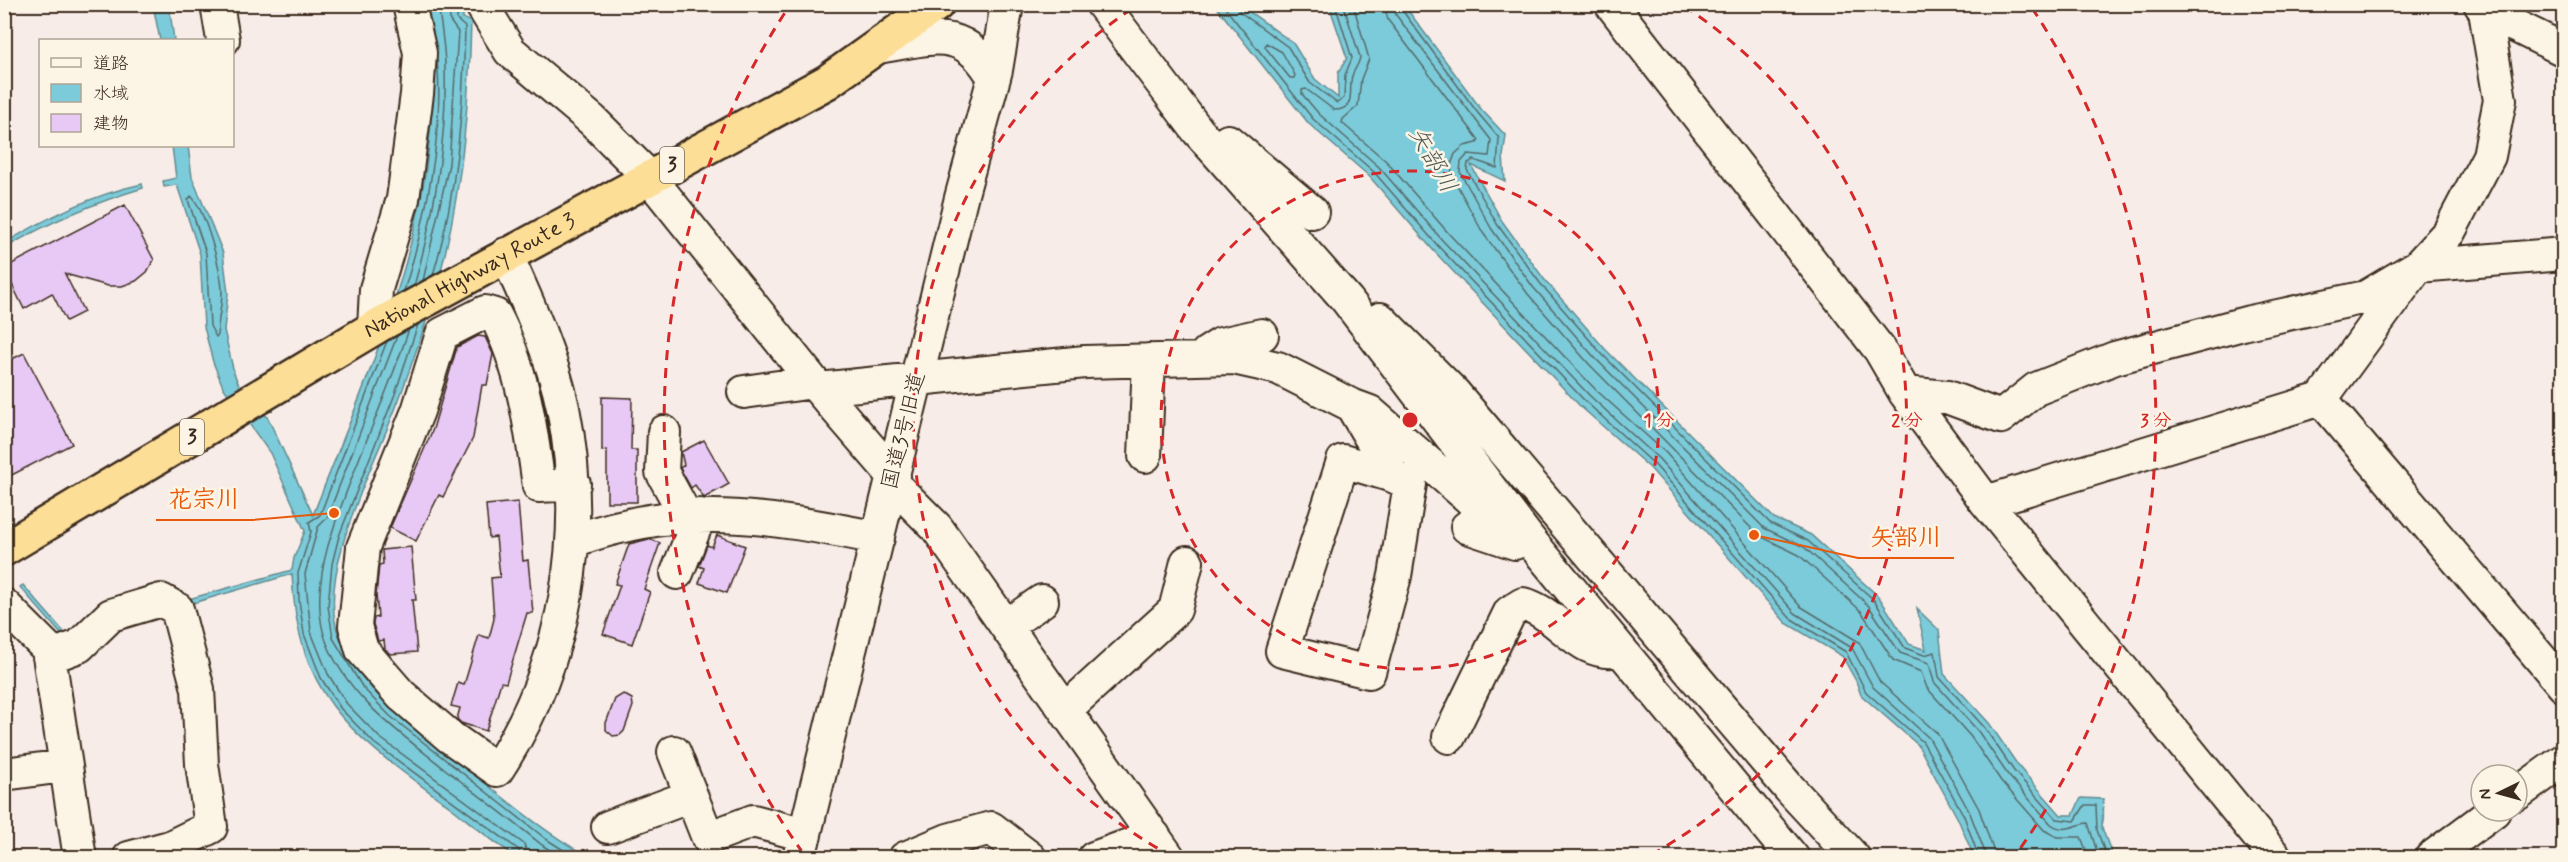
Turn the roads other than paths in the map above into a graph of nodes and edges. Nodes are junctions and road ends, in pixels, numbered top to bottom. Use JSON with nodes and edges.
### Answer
{"nodes":[{"id":1,"x":217,"y":4,"type":"edge"},
{"id":2,"x":409,"y":4,"type":"edge"},
{"id":3,"x":481,"y":4,"type":"edge"},
{"id":4,"x":937,"y":4,"type":"edge"},
{"id":5,"x":1007,"y":4,"type":"edge"},
{"id":6,"x":1102,"y":4,"type":"edge"},
{"id":7,"x":1611,"y":4,"type":"edge"},
{"id":8,"x":2482,"y":7,"type":"edge"},
{"id":9,"x":219,"y":39,"type":"edge"},
{"id":10,"x":877,"y":47,"type":"junction"},
{"id":11,"x":2564,"y":50,"type":"edge"},
{"id":12,"x":994,"y":78,"type":"junction"},
{"id":13,"x":1167,"y":87,"type":"junction"},
{"id":14,"x":649,"y":177,"type":"junction"},
{"id":15,"x":1312,"y":212,"type":"dead end"},
{"id":16,"x":506,"y":254,"type":"junction"},
{"id":17,"x":2564,"y":254,"type":"edge"},
{"id":18,"x":2418,"y":266,"type":"junction"},
{"id":19,"x":1347,"y":300,"type":"junction"},
{"id":20,"x":376,"y":326,"type":"junction"},
{"id":21,"x":1262,"y":336,"type":"dead end"},
{"id":22,"x":1198,"y":359,"type":"junction"},
{"id":23,"x":1149,"y":360,"type":"junction"},
{"id":24,"x":916,"y":381,"type":"junction"},
{"id":25,"x":816,"y":386,"type":"junction"},
{"id":26,"x":744,"y":392,"type":"dead end"},
{"id":27,"x":1905,"y":393,"type":"junction"},
{"id":28,"x":2321,"y":399,"type":"junction"},
{"id":29,"x":1351,"y":405,"type":"junction"},
{"id":30,"x":664,"y":432,"type":"dead end"},
{"id":31,"x":1145,"y":456,"type":"dead end"},
{"id":32,"x":1393,"y":476,"type":"junction"},
{"id":33,"x":893,"y":479,"type":"junction"},
{"id":34,"x":574,"y":484,"type":"junction"},
{"id":35,"x":1986,"y":502,"type":"junction"},
{"id":36,"x":693,"y":515,"type":"junction"},
{"id":37,"x":1467,"y":527,"type":"dead end"},
{"id":38,"x":878,"y":538,"type":"junction"},
{"id":39,"x":573,"y":541,"type":"junction"},
{"id":40,"x":1531,"y":541,"type":"junction"},
{"id":41,"x":4,"y":549,"type":"edge"},
{"id":42,"x":1187,"y":562,"type":"dead end"},
{"id":43,"x":677,"y":573,"type":"dead end"},
{"id":44,"x":1042,"y":601,"type":"dead end"},
{"id":45,"x":4,"y":605,"type":"edge"},
{"id":46,"x":1006,"y":626,"type":"junction"},
{"id":47,"x":1619,"y":650,"type":"junction"},
{"id":48,"x":49,"y":657,"type":"junction"},
{"id":49,"x":2564,"y":686,"type":"edge"},
{"id":50,"x":1065,"y":710,"type":"junction"},
{"id":51,"x":1449,"y":737,"type":"dead end"},
{"id":52,"x":674,"y":752,"type":"dead end"},
{"id":53,"x":2564,"y":759,"type":"edge"},
{"id":54,"x":64,"y":766,"type":"junction"},
{"id":55,"x":4,"y":774,"type":"edge"},
{"id":56,"x":2529,"y":785,"type":"edge"},
{"id":57,"x":692,"y":796,"type":"junction"},
{"id":58,"x":2478,"y":823,"type":"edge"},
{"id":59,"x":608,"y":827,"type":"dead end"},
{"id":60,"x":802,"y":846,"type":"edge"},
{"id":61,"x":1161,"y":847,"type":"edge"},
{"id":62,"x":951,"y":849,"type":"edge"},
{"id":63,"x":180,"y":851,"type":"edge"},
{"id":64,"x":1094,"y":857,"type":"edge"},
{"id":65,"x":80,"y":858,"type":"edge"},
{"id":66,"x":129,"y":858,"type":"edge"},
{"id":67,"x":905,"y":858,"type":"edge"},
{"id":68,"x":1030,"y":858,"type":"edge"},
{"id":69,"x":1069,"y":858,"type":"edge"},
{"id":70,"x":1793,"y":858,"type":"edge"},
{"id":71,"x":1854,"y":858,"type":"edge"},
{"id":72,"x":2276,"y":858,"type":"edge"},
{"id":73,"x":2431,"y":858,"type":"edge"}],
"edges":[{"from":1,"to":9,"type":"street"},
{"from":2,"to":20,"type":"street"},
{"from":3,"to":14,"type":"street"},
{"from":4,"to":10,"type":"highway","name":"National Highway Route 3","number":"3"},
{"from":5,"to":12,"type":"street","name":"国道3号旧道"},
{"from":6,"to":13,"type":"street"},
{"from":7,"to":27,"type":"street"},
{"from":8,"to":11,"type":"street"},
{"from":8,"to":18,"type":"street"},
{"from":10,"to":12,"type":"street"},
{"from":10,"to":14,"type":"highway","name":"National Highway Route 3","number":"3"},
{"from":12,"to":24,"type":"street","name":"国道3号旧道"},
{"from":13,"to":15,"type":"street"},
{"from":13,"to":19,"type":"street"},
{"from":14,"to":16,"type":"highway","name":"National Highway Route 3","number":"3"},
{"from":14,"to":25,"type":"street"},
{"from":16,"to":20,"type":"highway","name":"National Highway Route 3","number":"3"},
{"from":16,"to":34,"type":"street"},
{"from":17,"to":18,"type":"street"},
{"from":18,"to":27,"type":"street"},
{"from":18,"to":28,"type":"street"},
{"from":19,"to":40,"type":"street"},
{"from":19,"to":71,"type":"street"},
{"from":20,"to":41,"type":"highway","name":"National Highway Route 3","number":"3"},
{"from":21,"to":22,"type":"street"},
{"from":22,"to":23,"type":"street"},
{"from":22,"to":29,"type":"street"},
{"from":23,"to":24,"type":"street"},
{"from":23,"to":31,"type":"street"},
{"from":24,"to":25,"type":"street"},
{"from":24,"to":33,"type":"street","name":"国道3号旧道"},
{"from":25,"to":26,"type":"street"},
{"from":25,"to":33,"type":"street"},
{"from":27,"to":35,"type":"street"},
{"from":28,"to":35,"type":"street"},
{"from":28,"to":49,"type":"street"},
{"from":29,"to":32,"type":"street"},
{"from":29,"to":40,"type":"street"},
{"from":30,"to":36,"type":"street"},
{"from":32,"to":32,"type":"street"},
{"from":33,"to":38,"type":"street","name":"国道3号旧道"},
{"from":33,"to":46,"type":"street"},
{"from":34,"to":39,"type":"street"},
{"from":34,"to":39,"type":"street"},
{"from":35,"to":72,"type":"street"},
{"from":36,"to":38,"type":"street"},
{"from":36,"to":39,"type":"street"},
{"from":36,"to":43,"type":"street"},
{"from":37,"to":40,"type":"street"},
{"from":38,"to":60,"type":"street","name":"国道3号旧道"},
{"from":40,"to":47,"type":"street"},
{"from":42,"to":50,"type":"street"},
{"from":44,"to":46,"type":"street"},
{"from":45,"to":48,"type":"street"},
{"from":46,"to":50,"type":"street"},
{"from":47,"to":51,"type":"street"},
{"from":47,"to":70,"type":"street"},
{"from":48,"to":54,"type":"street"},
{"from":48,"to":63,"type":"street"},
{"from":50,"to":61,"type":"street"},
{"from":52,"to":57,"type":"street"},
{"from":53,"to":56,"type":"street"},
{"from":54,"to":55,"type":"street"},
{"from":54,"to":65,"type":"street"},
{"from":57,"to":59,"type":"street"},
{"from":57,"to":60,"type":"street"},
{"from":58,"to":73,"type":"street"},
{"from":61,"to":64,"type":"street"},
{"from":62,"to":67,"type":"street"},
{"from":62,"to":68,"type":"street"},
{"from":63,"to":66,"type":"street"},
{"from":64,"to":69,"type":"street"}]}
